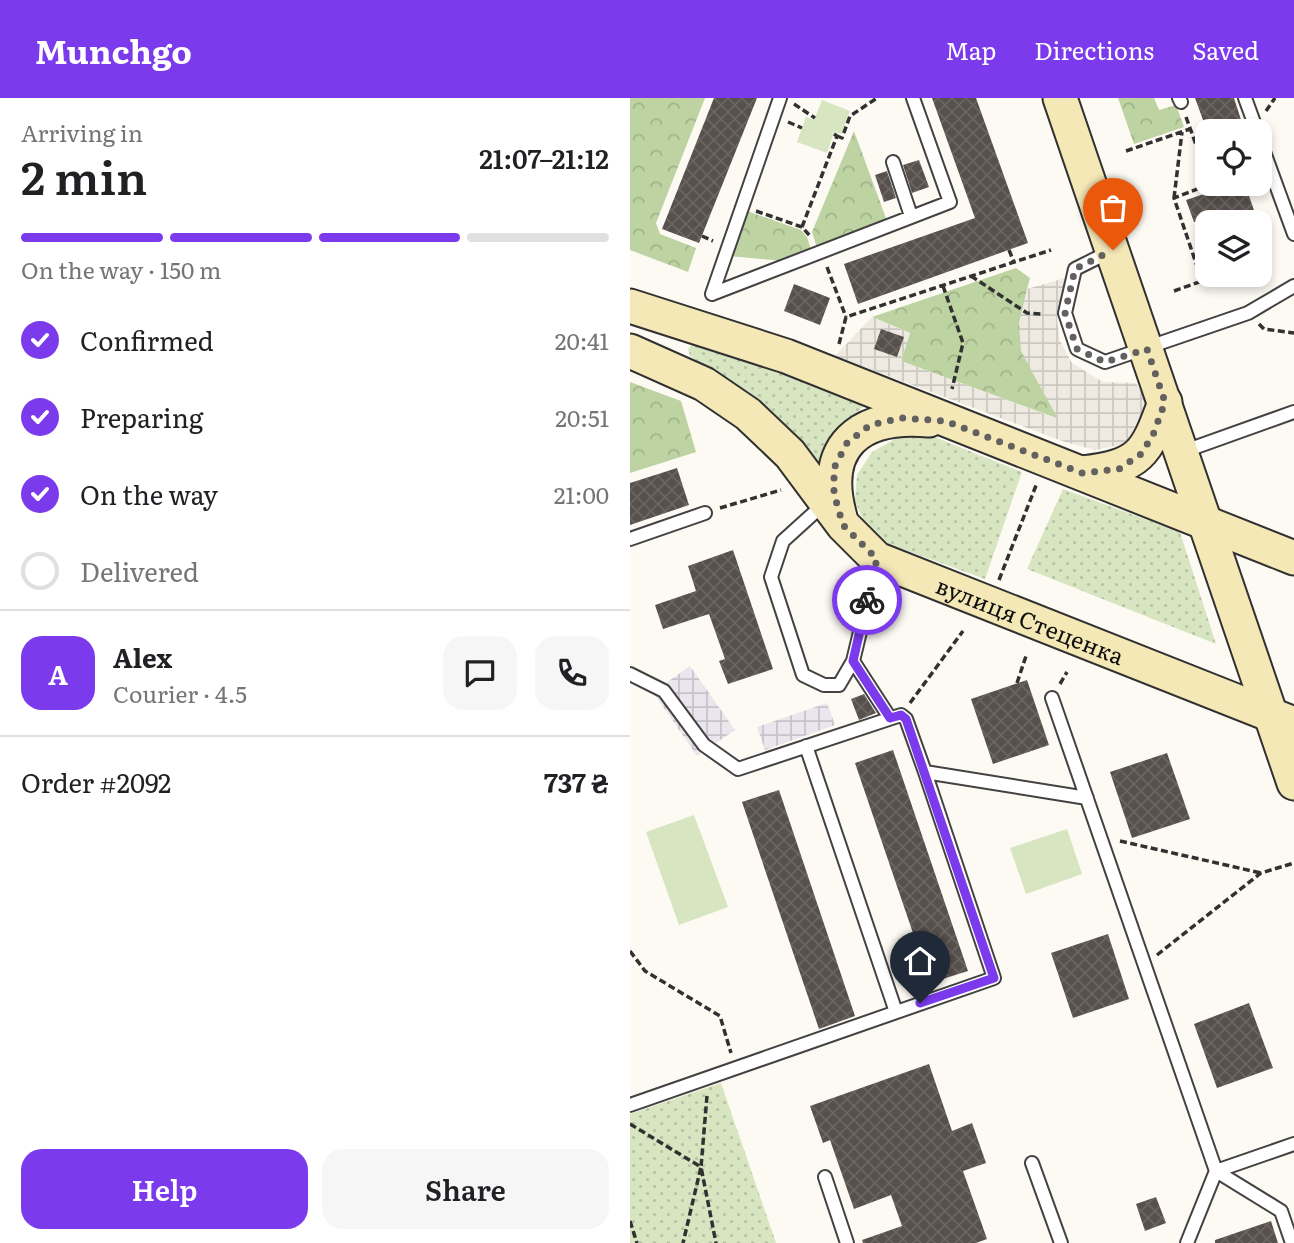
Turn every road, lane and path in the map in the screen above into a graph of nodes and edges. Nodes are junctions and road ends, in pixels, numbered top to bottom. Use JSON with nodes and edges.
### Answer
{"nodes":[{"id":1,"x":780,"y":98,"type":"edge"},
{"id":2,"x":786,"y":98,"type":"edge"},
{"id":3,"x":877,"y":98,"type":"edge"},
{"id":4,"x":913,"y":98,"type":"edge"},
{"id":5,"x":1060,"y":98,"type":"edge"},
{"id":6,"x":1245,"y":98,"type":"edge"},
{"id":7,"x":1180,"y":100,"type":"edge"},
{"id":8,"x":816,"y":118,"type":"dead end"},
{"id":9,"x":1252,"y":119,"type":"edge"},
{"id":10,"x":1190,"y":129,"type":"junction"},
{"id":11,"x":1182,"y":132,"type":"junction"},
{"id":12,"x":1195,"y":141,"type":"edge"},
{"id":13,"x":1126,"y":151,"type":"dead end"},
{"id":14,"x":893,"y":162,"type":"dead end"},
{"id":15,"x":1272,"y":174,"type":"edge"},
{"id":16,"x":1195,"y":190,"type":"edge"},
{"id":17,"x":1174,"y":198,"type":"junction"},
{"id":18,"x":740,"y":206,"type":"junction"},
{"id":19,"x":911,"y":216,"type":"junction"},
{"id":20,"x":802,"y":227,"type":"junction"},
{"id":21,"x":1294,"y":234,"type":"edge"},
{"id":22,"x":1009,"y":250,"type":"dead end"},
{"id":23,"x":1051,"y":250,"type":"dead end"},
{"id":24,"x":1113,"y":250,"type":"junction"},
{"id":25,"x":818,"y":251,"type":"junction"},
{"id":26,"x":1014,"y":262,"type":"junction"},
{"id":27,"x":971,"y":276,"type":"junction"},
{"id":28,"x":943,"y":285,"type":"junction"},
{"id":29,"x":1294,"y":286,"type":"edge"},
{"id":30,"x":1174,"y":291,"type":"dead end"},
{"id":31,"x":642,"y":309,"type":"edge"},
{"id":32,"x":1248,"y":313,"type":"junction"},
{"id":33,"x":1042,"y":314,"type":"dead end"},
{"id":34,"x":846,"y":317,"type":"junction"},
{"id":35,"x":1294,"y":333,"type":"edge"},
{"id":36,"x":839,"y":344,"type":"dead end"},
{"id":37,"x":1147,"y":349,"type":"junction"},
{"id":38,"x":632,"y":352,"type":"edge"},
{"id":39,"x":952,"y":389,"type":"dead end"},
{"id":40,"x":1165,"y":402,"type":"junction"},
{"id":41,"x":1294,"y":412,"type":"edge"},
{"id":42,"x":945,"y":421,"type":"junction"},
{"id":43,"x":1181,"y":452,"type":"junction"},
{"id":44,"x":1082,"y":473,"type":"junction"},
{"id":45,"x":1039,"y":477,"type":"dead end"},
{"id":46,"x":781,"y":490,"type":"dead end"},
{"id":47,"x":705,"y":513,"type":"joint"},
{"id":48,"x":834,"y":513,"type":"junction"},
{"id":49,"x":1205,"y":523,"type":"junction"},
{"id":50,"x":630,"y":539,"type":"edge"},
{"id":51,"x":1294,"y":558,"type":"edge"},
{"id":52,"x":877,"y":559,"type":"junction"},
{"id":53,"x":997,"y":584,"type":"dead end"},
{"id":54,"x":963,"y":631,"type":"dead end"},
{"id":55,"x":1026,"y":656,"type":"dead end"},
{"id":56,"x":853,"y":661,"type":"junction"},
{"id":57,"x":630,"y":674,"type":"edge"},
{"id":58,"x":1017,"y":683,"type":"dead end"},
{"id":59,"x":1052,"y":698,"type":"dead end"},
{"id":60,"x":895,"y":717,"type":"junction"},
{"id":61,"x":1282,"y":719,"type":"edge"},
{"id":62,"x":806,"y":746,"type":"junction"},
{"id":63,"x":925,"y":772,"type":"junction"},
{"id":64,"x":1294,"y":783,"type":"edge"},
{"id":65,"x":1087,"y":798,"type":"junction"},
{"id":66,"x":1098,"y":831,"type":"junction"},
{"id":67,"x":1294,"y":863,"type":"edge"},
{"id":68,"x":1261,"y":873,"type":"junction"},
{"id":69,"x":630,"y":951,"type":"edge"},
{"id":70,"x":1144,"y":965,"type":"junction"},
{"id":71,"x":896,"y":1012,"type":"junction"},
{"id":72,"x":736,"y":1068,"type":"junction"},
{"id":73,"x":708,"y":1078,"type":"junction"},
{"id":74,"x":630,"y":1105,"type":"edge"},
{"id":75,"x":630,"y":1124,"type":"edge"},
{"id":76,"x":1294,"y":1144,"type":"edge"},
{"id":77,"x":1032,"y":1163,"type":"dead end"},
{"id":78,"x":701,"y":1167,"type":"junction"},
{"id":79,"x":1216,"y":1171,"type":"junction"},
{"id":80,"x":825,"y":1177,"type":"dead end"},
{"id":81,"x":630,"y":1221,"type":"edge"},
{"id":82,"x":637,"y":1243,"type":"edge"},
{"id":83,"x":683,"y":1243,"type":"edge"},
{"id":84,"x":716,"y":1243,"type":"edge"},
{"id":85,"x":847,"y":1243,"type":"edge"},
{"id":86,"x":1061,"y":1243,"type":"edge"},
{"id":87,"x":1187,"y":1243,"type":"edge"},
{"id":88,"x":1292,"y":1243,"type":"edge"}],
"edges":[{"from":1,"to":18,"type":"lane"},
{"from":2,"to":8,"type":"path"},
{"from":3,"to":20,"type":"path"},
{"from":4,"to":19,"type":"lane"},
{"from":5,"to":24,"type":"main road"},
{"from":6,"to":9,"type":"lane"},
{"from":7,"to":10,"type":"path"},
{"from":10,"to":11,"type":"path"},
{"from":10,"to":12,"type":"path"},
{"from":11,"to":13,"type":"path"},
{"from":11,"to":17,"type":"path"},
{"from":14,"to":19,"type":"lane"},
{"from":15,"to":21,"type":"lane"},
{"from":16,"to":17,"type":"path"},
{"from":17,"to":30,"type":"path"},
{"from":18,"to":20,"type":"path"},
{"from":18,"to":25,"type":"lane"},
{"from":19,"to":25,"type":"lane"},
{"from":20,"to":25,"type":"path"},
{"from":22,"to":26,"type":"path"},
{"from":23,"to":26,"type":"path"},
{"from":24,"to":37,"type":"main road"},
{"from":24,"to":37,"type":"lane"},
{"from":25,"to":34,"type":"path"},
{"from":26,"to":27,"type":"path"},
{"from":27,"to":28,"type":"path"},
{"from":27,"to":33,"type":"path"},
{"from":28,"to":34,"type":"path"},
{"from":28,"to":39,"type":"path"},
{"from":29,"to":32,"type":"lane"},
{"from":31,"to":38,"type":"main road"},
{"from":31,"to":42,"type":"main road"},
{"from":32,"to":35,"type":"path"},
{"from":32,"to":37,"type":"lane"},
{"from":34,"to":36,"type":"path"},
{"from":37,"to":40,"type":"main road"},
{"from":38,"to":48,"type":"main road","name":"вулиця Стеценка"},
{"from":40,"to":43,"type":"main road"},
{"from":40,"to":44,"type":"main road"},
{"from":41,"to":43,"type":"lane"},
{"from":42,"to":44,"type":"main road"},
{"from":42,"to":48,"type":"main road"},
{"from":43,"to":49,"type":"main road"},
{"from":44,"to":49,"type":"main road"},
{"from":45,"to":53,"type":"path"},
{"from":46,"to":47,"type":"path"},
{"from":47,"to":50,"type":"lane"},
{"from":48,"to":52,"type":"main road","name":"вулиця Стеценка"},
{"from":48,"to":56,"type":"lane"},
{"from":49,"to":51,"type":"main road"},
{"from":49,"to":61,"type":"main road"},
{"from":52,"to":56,"type":"lane"},
{"from":52,"to":61,"type":"main road","name":"вулиця Стеценка"},
{"from":54,"to":60,"type":"path"},
{"from":55,"to":58,"type":"path"},
{"from":56,"to":60,"type":"lane"},
{"from":57,"to":62,"type":"lane"},
{"from":59,"to":65,"type":"lane"},
{"from":60,"to":62,"type":"lane"},
{"from":60,"to":63,"type":"lane"},
{"from":61,"to":64,"type":"main road"},
{"from":62,"to":71,"type":"lane"},
{"from":63,"to":65,"type":"lane"},
{"from":63,"to":71,"type":"lane"},
{"from":65,"to":66,"type":"lane"},
{"from":66,"to":68,"type":"path"},
{"from":66,"to":70,"type":"lane"},
{"from":67,"to":68,"type":"path"},
{"from":68,"to":70,"type":"path"},
{"from":69,"to":72,"type":"path"},
{"from":70,"to":79,"type":"lane"},
{"from":71,"to":72,"type":"lane"},
{"from":72,"to":73,"type":"lane"},
{"from":73,"to":74,"type":"lane"},
{"from":73,"to":78,"type":"path"},
{"from":75,"to":78,"type":"path"},
{"from":76,"to":79,"type":"lane"},
{"from":77,"to":86,"type":"lane"},
{"from":78,"to":83,"type":"path"},
{"from":78,"to":84,"type":"path"},
{"from":79,"to":87,"type":"lane"},
{"from":79,"to":88,"type":"lane"},
{"from":80,"to":85,"type":"lane"},
{"from":81,"to":82,"type":"path"}]}
